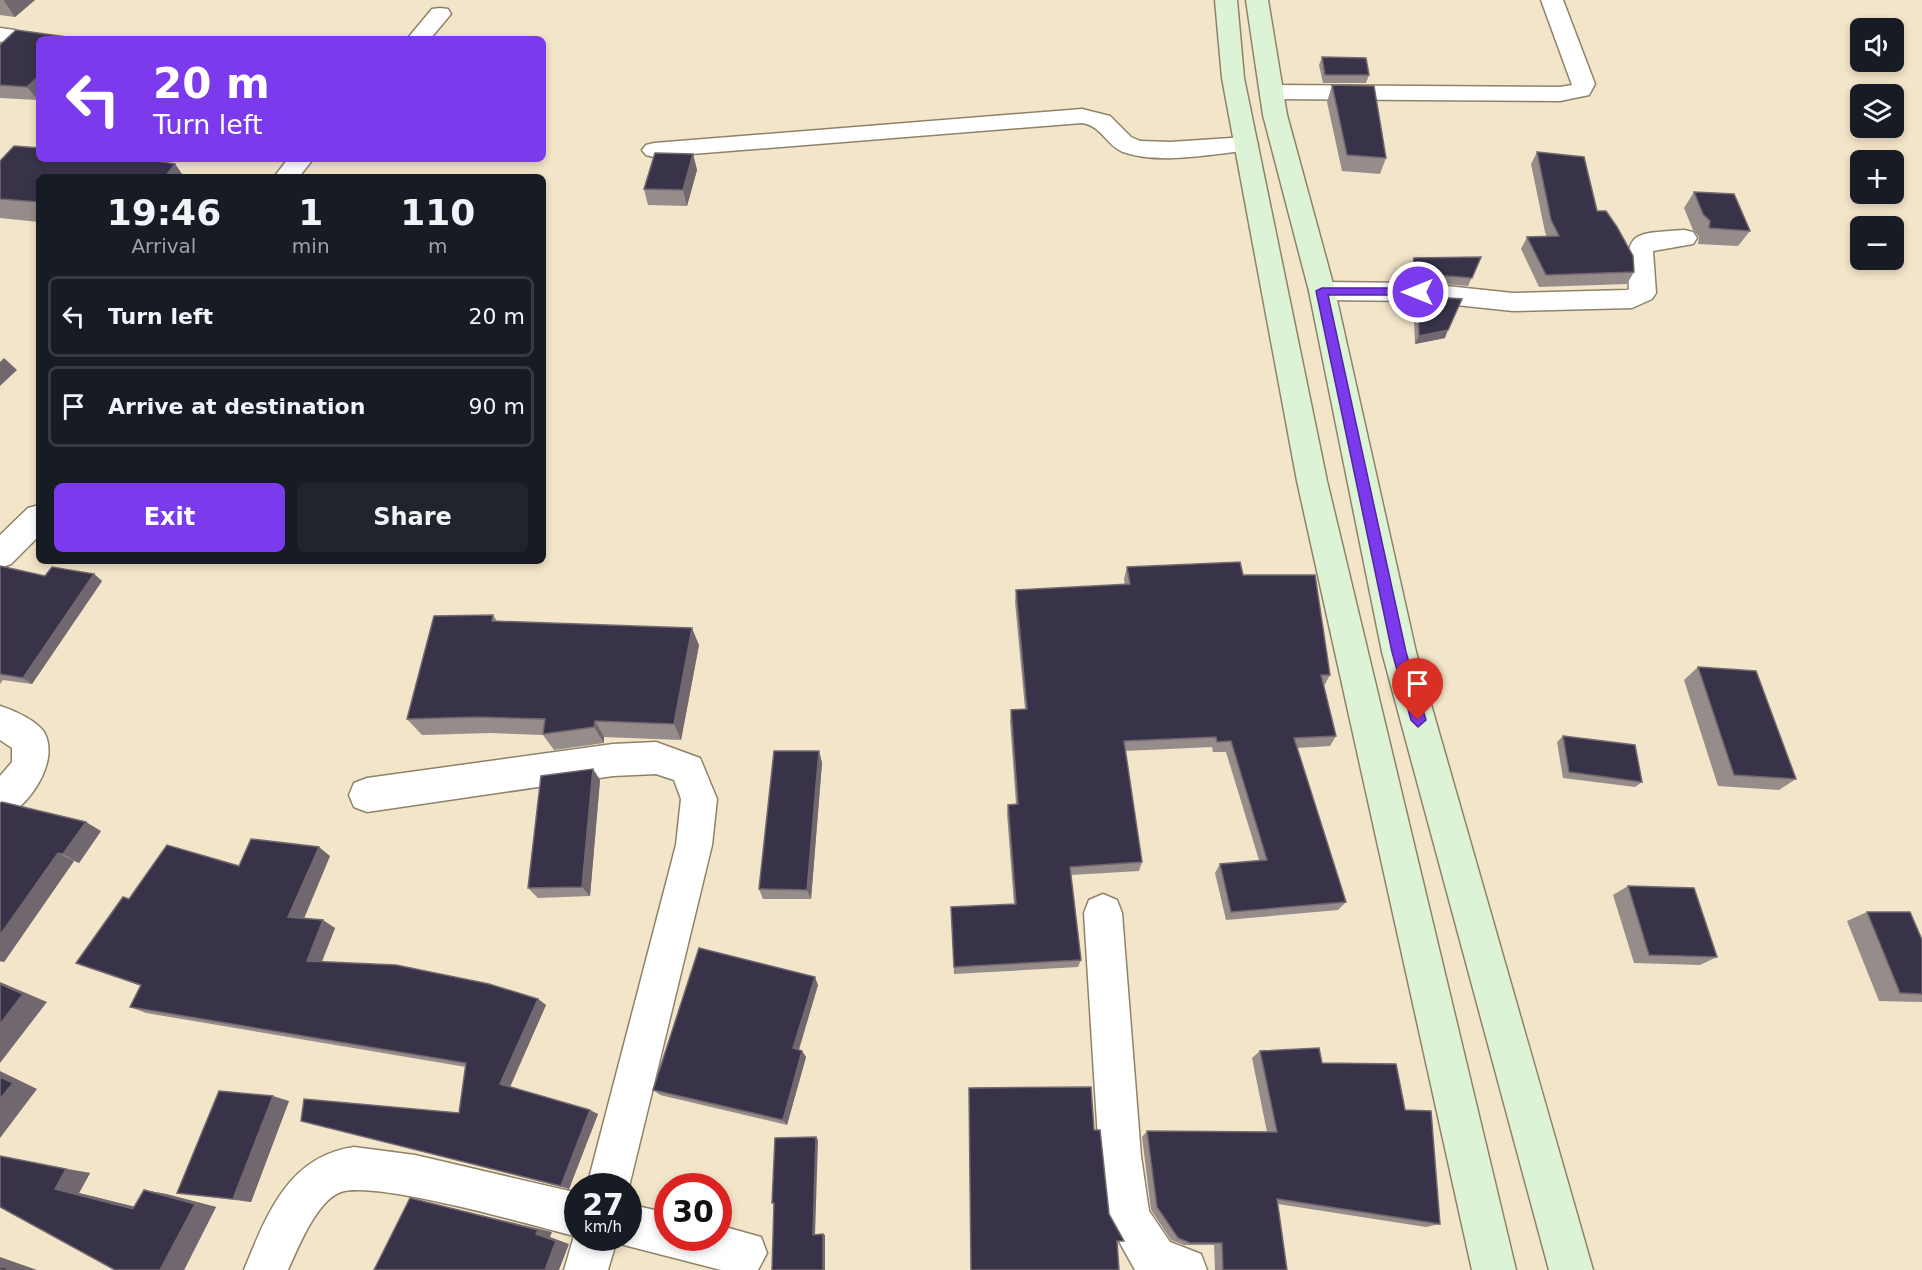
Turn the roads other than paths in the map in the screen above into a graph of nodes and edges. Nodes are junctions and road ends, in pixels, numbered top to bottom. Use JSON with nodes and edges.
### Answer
{"nodes":[{"id":1,"x":1226,"y":0,"type":"edge"},
{"id":2,"x":1257,"y":0,"type":"edge"},
{"id":3,"x":1552,"y":0,"type":"edge"},
{"id":4,"x":440,"y":14,"type":"dead end"},
{"id":5,"x":421,"y":36,"type":"edge"},
{"id":6,"x":1272,"y":92,"type":"junction"},
{"id":7,"x":1246,"y":144,"type":"junction"},
{"id":8,"x":654,"y":150,"type":"dead end"},
{"id":9,"x":298,"y":162,"type":"edge"},
{"id":10,"x":288,"y":174,"type":"edge"},
{"id":11,"x":1684,"y":238,"type":"dead end"},
{"id":12,"x":1322,"y":291,"type":"junction"},
{"id":13,"x":36,"y":520,"type":"edge"},
{"id":14,"x":0,"y":555,"type":"edge"},
{"id":15,"x":0,"y":721,"type":"edge"},
{"id":16,"x":367,"y":795,"type":"dead end"},
{"id":17,"x":0,"y":803,"type":"edge"},
{"id":18,"x":1103,"y":913,"type":"dead end"},
{"id":19,"x":612,"y":1173,"type":"edge"},
{"id":20,"x":564,"y":1212,"type":"edge"},
{"id":21,"x":732,"y":1250,"type":"edge"},
{"id":22,"x":591,"y":1251,"type":"edge"},
{"id":23,"x":745,"y":1253,"type":"dead end"},
{"id":24,"x":266,"y":1270,"type":"edge"},
{"id":25,"x":586,"y":1270,"type":"edge"},
{"id":26,"x":1185,"y":1270,"type":"edge"},
{"id":27,"x":1494,"y":1270,"type":"edge"},
{"id":28,"x":1571,"y":1270,"type":"edge"}],
"edges":[{"from":1,"to":7,"type":"street"},
{"from":2,"to":6,"type":"street"},
{"from":3,"to":6,"type":"street"},
{"from":4,"to":5,"type":"street"},
{"from":6,"to":12,"type":"street"},
{"from":7,"to":8,"type":"street"},
{"from":7,"to":27,"type":"street"},
{"from":9,"to":10,"type":"street"},
{"from":11,"to":12,"type":"street"},
{"from":12,"to":28,"type":"street"},
{"from":13,"to":14,"type":"street"},
{"from":15,"to":17,"type":"street"},
{"from":16,"to":19,"type":"street"},
{"from":18,"to":26,"type":"street"},
{"from":20,"to":24,"type":"street"},
{"from":21,"to":23,"type":"street"},
{"from":22,"to":25,"type":"street"}]}
